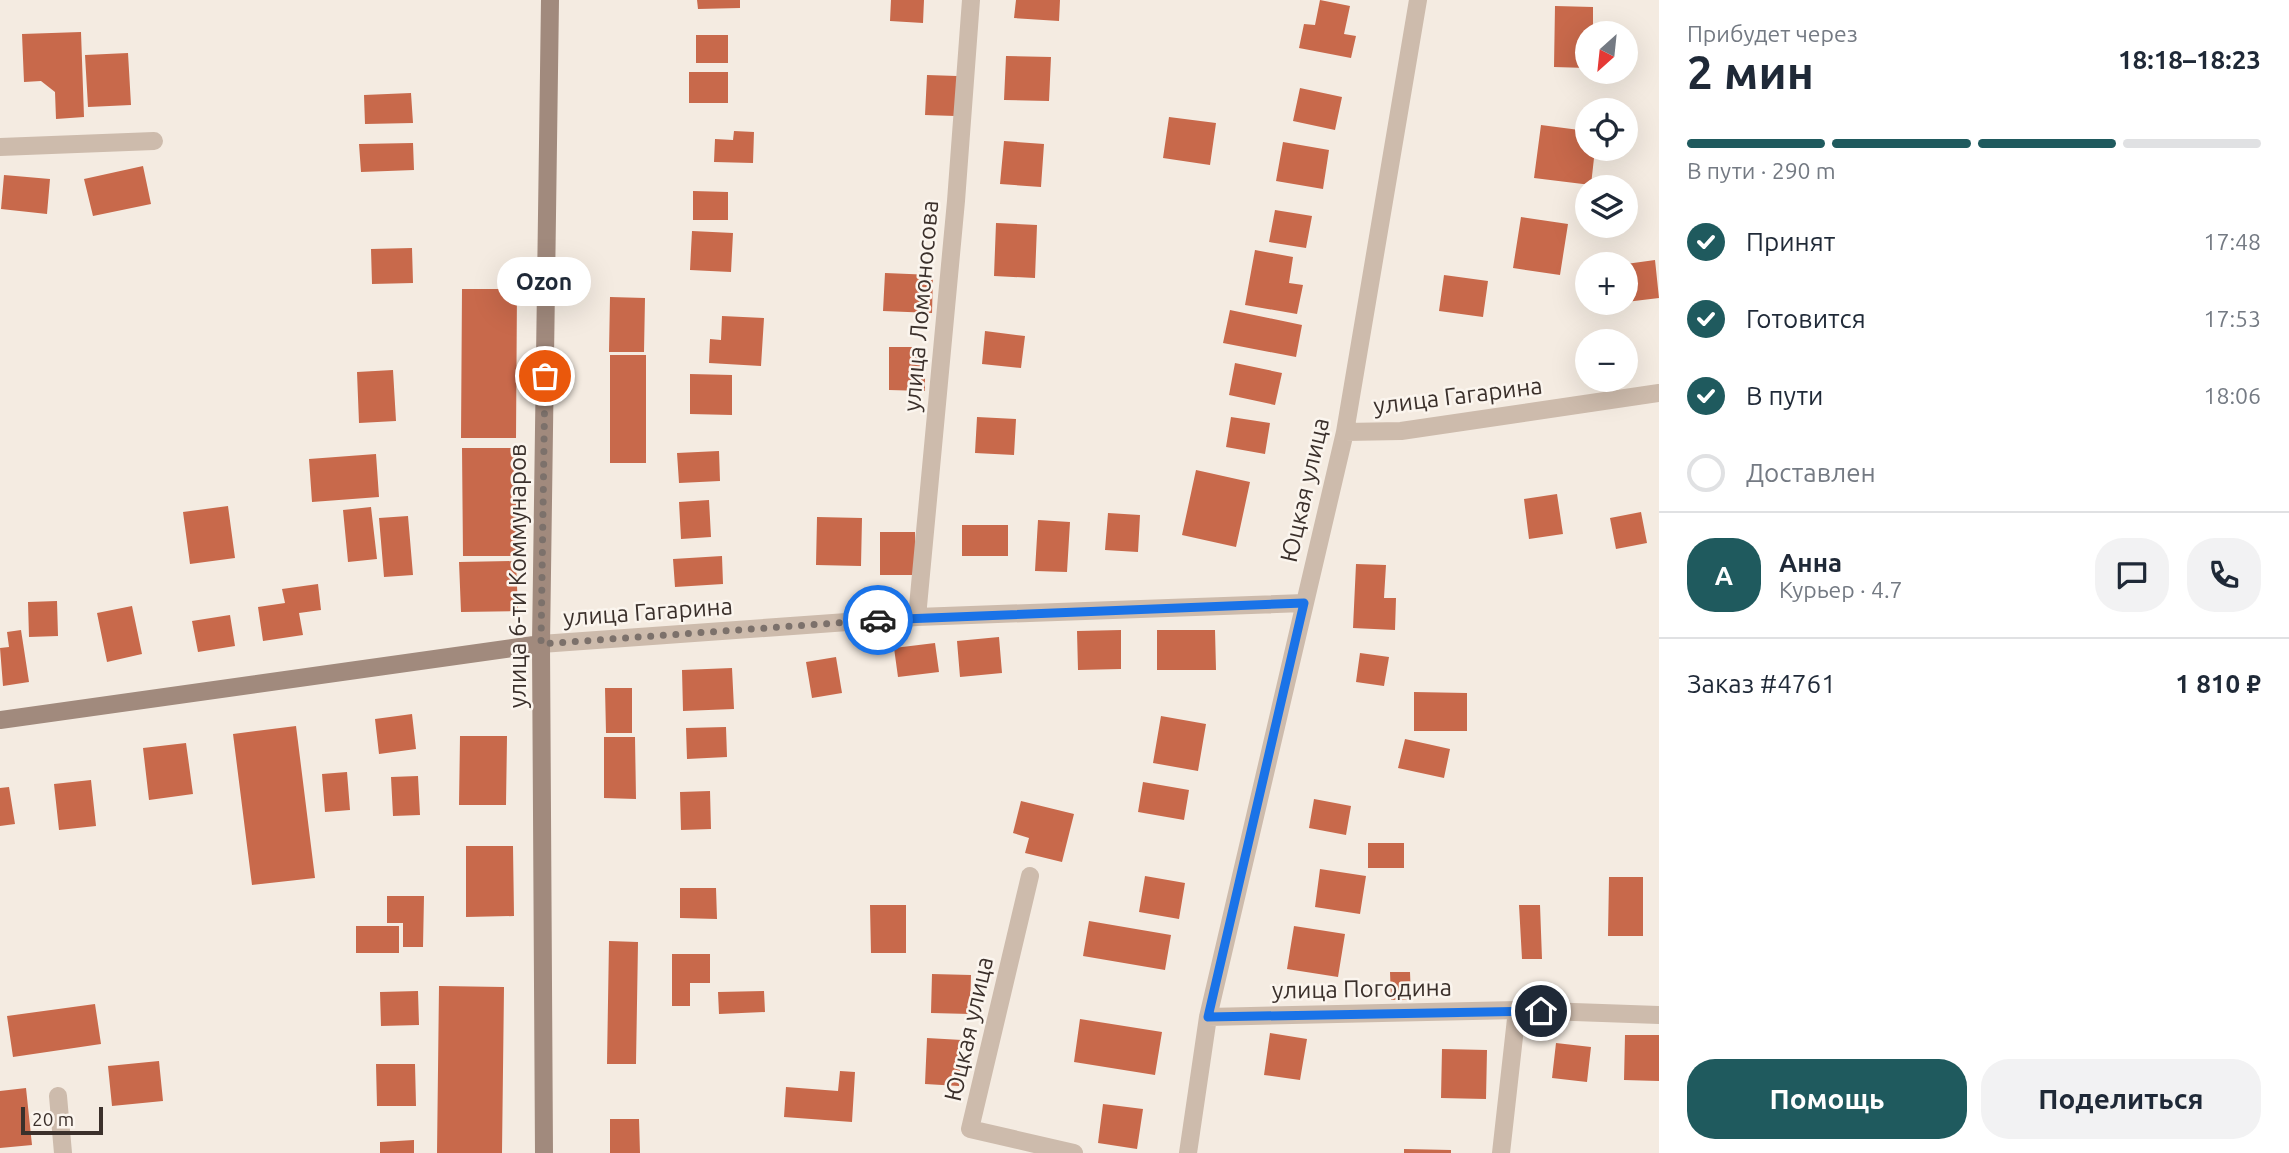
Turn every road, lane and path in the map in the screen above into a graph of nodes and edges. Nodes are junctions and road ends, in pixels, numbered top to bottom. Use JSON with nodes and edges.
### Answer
{"nodes":[{"id":1,"x":550,"y":0,"type":"edge"},
{"id":2,"x":971,"y":0,"type":"edge"},
{"id":3,"x":1418,"y":0,"type":"edge"},
{"id":4,"x":154,"y":141,"type":"dead end"},
{"id":5,"x":0,"y":146,"type":"edge"},
{"id":6,"x":1659,"y":393,"type":"edge"},
{"id":7,"x":1345,"y":432,"type":"junction"},
{"id":8,"x":1304,"y":603,"type":"junction"},
{"id":9,"x":918,"y":617,"type":"junction"},
{"id":10,"x":541,"y":644,"type":"junction"},
{"id":11,"x":0,"y":720,"type":"edge"},
{"id":12,"x":1030,"y":876,"type":"dead end"},
{"id":13,"x":1517,"y":1010,"type":"junction"},
{"id":14,"x":1659,"y":1016,"type":"edge"},
{"id":15,"x":1208,"y":1017,"type":"junction"},
{"id":16,"x":58,"y":1096,"type":"dead end"},
{"id":17,"x":64,"y":1153,"type":"edge"},
{"id":18,"x":544,"y":1153,"type":"edge"},
{"id":19,"x":1074,"y":1153,"type":"edge"},
{"id":20,"x":1188,"y":1153,"type":"edge"},
{"id":21,"x":1502,"y":1153,"type":"edge"}],
"edges":[{"from":1,"to":10,"type":"main road","name":"улица 6-ти Коммунаров"},
{"from":2,"to":9,"type":"street","name":"улица Ломоносова"},
{"from":3,"to":7,"type":"street","name":"Юцкая улица"},
{"from":4,"to":5,"type":"street"},
{"from":6,"to":7,"type":"street","name":"улица Гагарина"},
{"from":7,"to":8,"type":"street","name":"Юцкая улица"},
{"from":8,"to":9,"type":"street","name":"улица Гагарина"},
{"from":8,"to":15,"type":"street","name":"Юцкая улица"},
{"from":9,"to":10,"type":"street","name":"улица Гагарина"},
{"from":10,"to":11,"type":"main road","name":"улица Гагарина"},
{"from":10,"to":18,"type":"main road","name":"улица 6-ти Коммунаров"},
{"from":12,"to":19,"type":"street","name":"Юцкая улица"},
{"from":13,"to":14,"type":"street","name":"улица Погодина"},
{"from":13,"to":15,"type":"street","name":"улица Погодина"},
{"from":13,"to":21,"type":"street"},
{"from":15,"to":20,"type":"street","name":"Юцкая улица"},
{"from":16,"to":17,"type":"street"}]}
